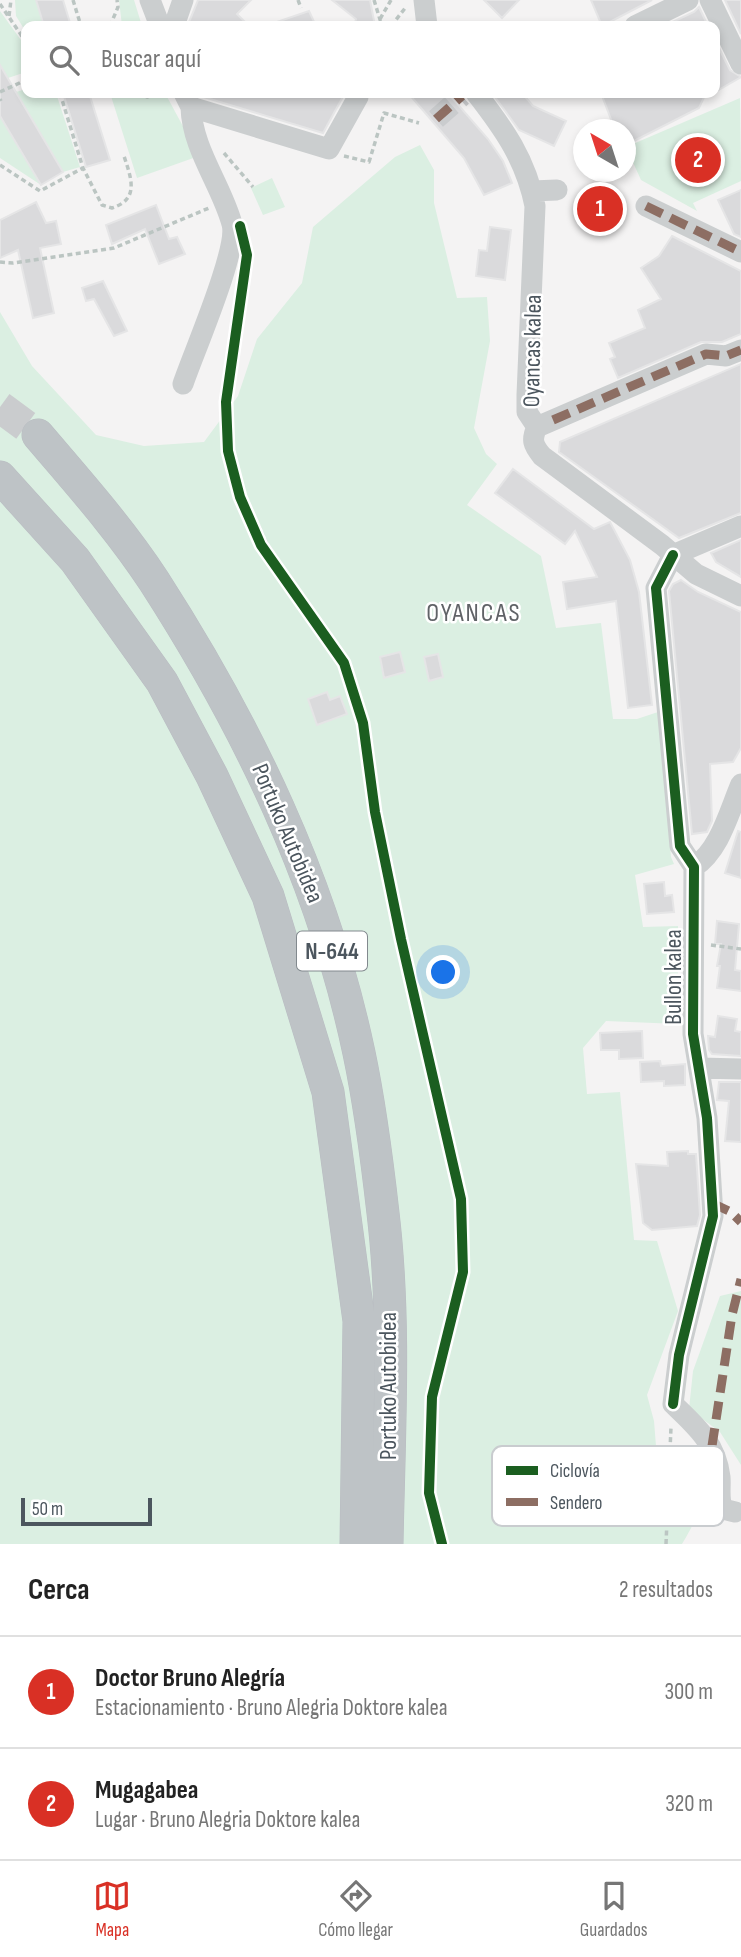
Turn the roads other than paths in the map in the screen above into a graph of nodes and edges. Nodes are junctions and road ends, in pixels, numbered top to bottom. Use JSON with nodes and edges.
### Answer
{"nodes":[{"id":1,"x":150,"y":0,"type":"edge"},
{"id":2,"x":158,"y":0,"type":"edge"},
{"id":3,"x":181,"y":0,"type":"edge"},
{"id":4,"x":424,"y":0,"type":"edge"},
{"id":5,"x":688,"y":0,"type":"edge"},
{"id":6,"x":709,"y":0,"type":"edge"},
{"id":7,"x":158,"y":21,"type":"edge"},
{"id":8,"x":175,"y":21,"type":"edge"},
{"id":9,"x":426,"y":21,"type":"edge"},
{"id":10,"x":645,"y":21,"type":"edge"},
{"id":11,"x":720,"y":21,"type":"edge"},
{"id":12,"x":720,"y":22,"type":"edge"},
{"id":13,"x":741,"y":64,"type":"edge"},
{"id":14,"x":357,"y":98,"type":"edge"},
{"id":15,"x":480,"y":98,"type":"edge"},
{"id":16,"x":187,"y":100,"type":"edge"},
{"id":17,"x":557,"y":190,"type":"dead end"},
{"id":18,"x":532,"y":191,"type":"junction"},
{"id":19,"x":646,"y":206,"type":"dead end"},
{"id":20,"x":741,"y":252,"type":"edge"},
{"id":21,"x":741,"y":350,"type":"edge"},
{"id":22,"x":183,"y":384,"type":"dead end"},
{"id":23,"x":537,"y":427,"type":"junction"},
{"id":24,"x":38,"y":435,"type":"tunnel mouth"},
{"id":25,"x":0,"y":477,"type":"edge"},
{"id":26,"x":741,"y":526,"type":"edge"},
{"id":27,"x":673,"y":555,"type":"junction"},
{"id":28,"x":741,"y":596,"type":"edge"},
{"id":29,"x":741,"y":785,"type":"edge"},
{"id":30,"x":694,"y":867,"type":"junction"},
{"id":31,"x":699,"y":1068,"type":"junction"},
{"id":32,"x":741,"y":1069,"type":"edge"},
{"id":33,"x":712,"y":1446,"type":"edge"},
{"id":34,"x":724,"y":1509,"type":"edge"},
{"id":35,"x":735,"y":1512,"type":"dead end"},
{"id":36,"x":356,"y":1544,"type":"edge"},
{"id":37,"x":387,"y":1544,"type":"edge"}],
"edges":[{"from":1,"to":7,"type":"street"},
{"from":2,"to":3,"type":"street"},
{"from":3,"to":8,"type":"street"},
{"from":4,"to":9,"type":"street"},
{"from":5,"to":10,"type":"street"},
{"from":6,"to":11,"type":"street"},
{"from":12,"to":13,"type":"street"},
{"from":14,"to":16,"type":"street"},
{"from":15,"to":18,"type":"street","name":"Oyancas kalea"},
{"from":16,"to":22,"type":"street"},
{"from":17,"to":18,"type":"street"},
{"from":18,"to":23,"type":"street","name":"Oyancas kalea"},
{"from":19,"to":20,"type":"street"},
{"from":21,"to":23,"type":"street"},
{"from":23,"to":27,"type":"street","name":"Oyancas kalea"},
{"from":24,"to":37,"type":"highway","name":"Portuko Autobidea","number":"N-644"},
{"from":25,"to":36,"type":"highway","name":"Portuko Autobidea","number":"N-644"},
{"from":26,"to":27,"type":"street"},
{"from":27,"to":28,"type":"street"},
{"from":27,"to":30,"type":"street","name":"Bullon kalea"},
{"from":29,"to":30,"type":"street"},
{"from":30,"to":31,"type":"street","name":"Bullon kalea"},
{"from":31,"to":32,"type":"street"},
{"from":31,"to":33,"type":"street","name":"Bullon kalea"},
{"from":34,"to":35,"type":"street","name":"Bullon kalea"}]}
